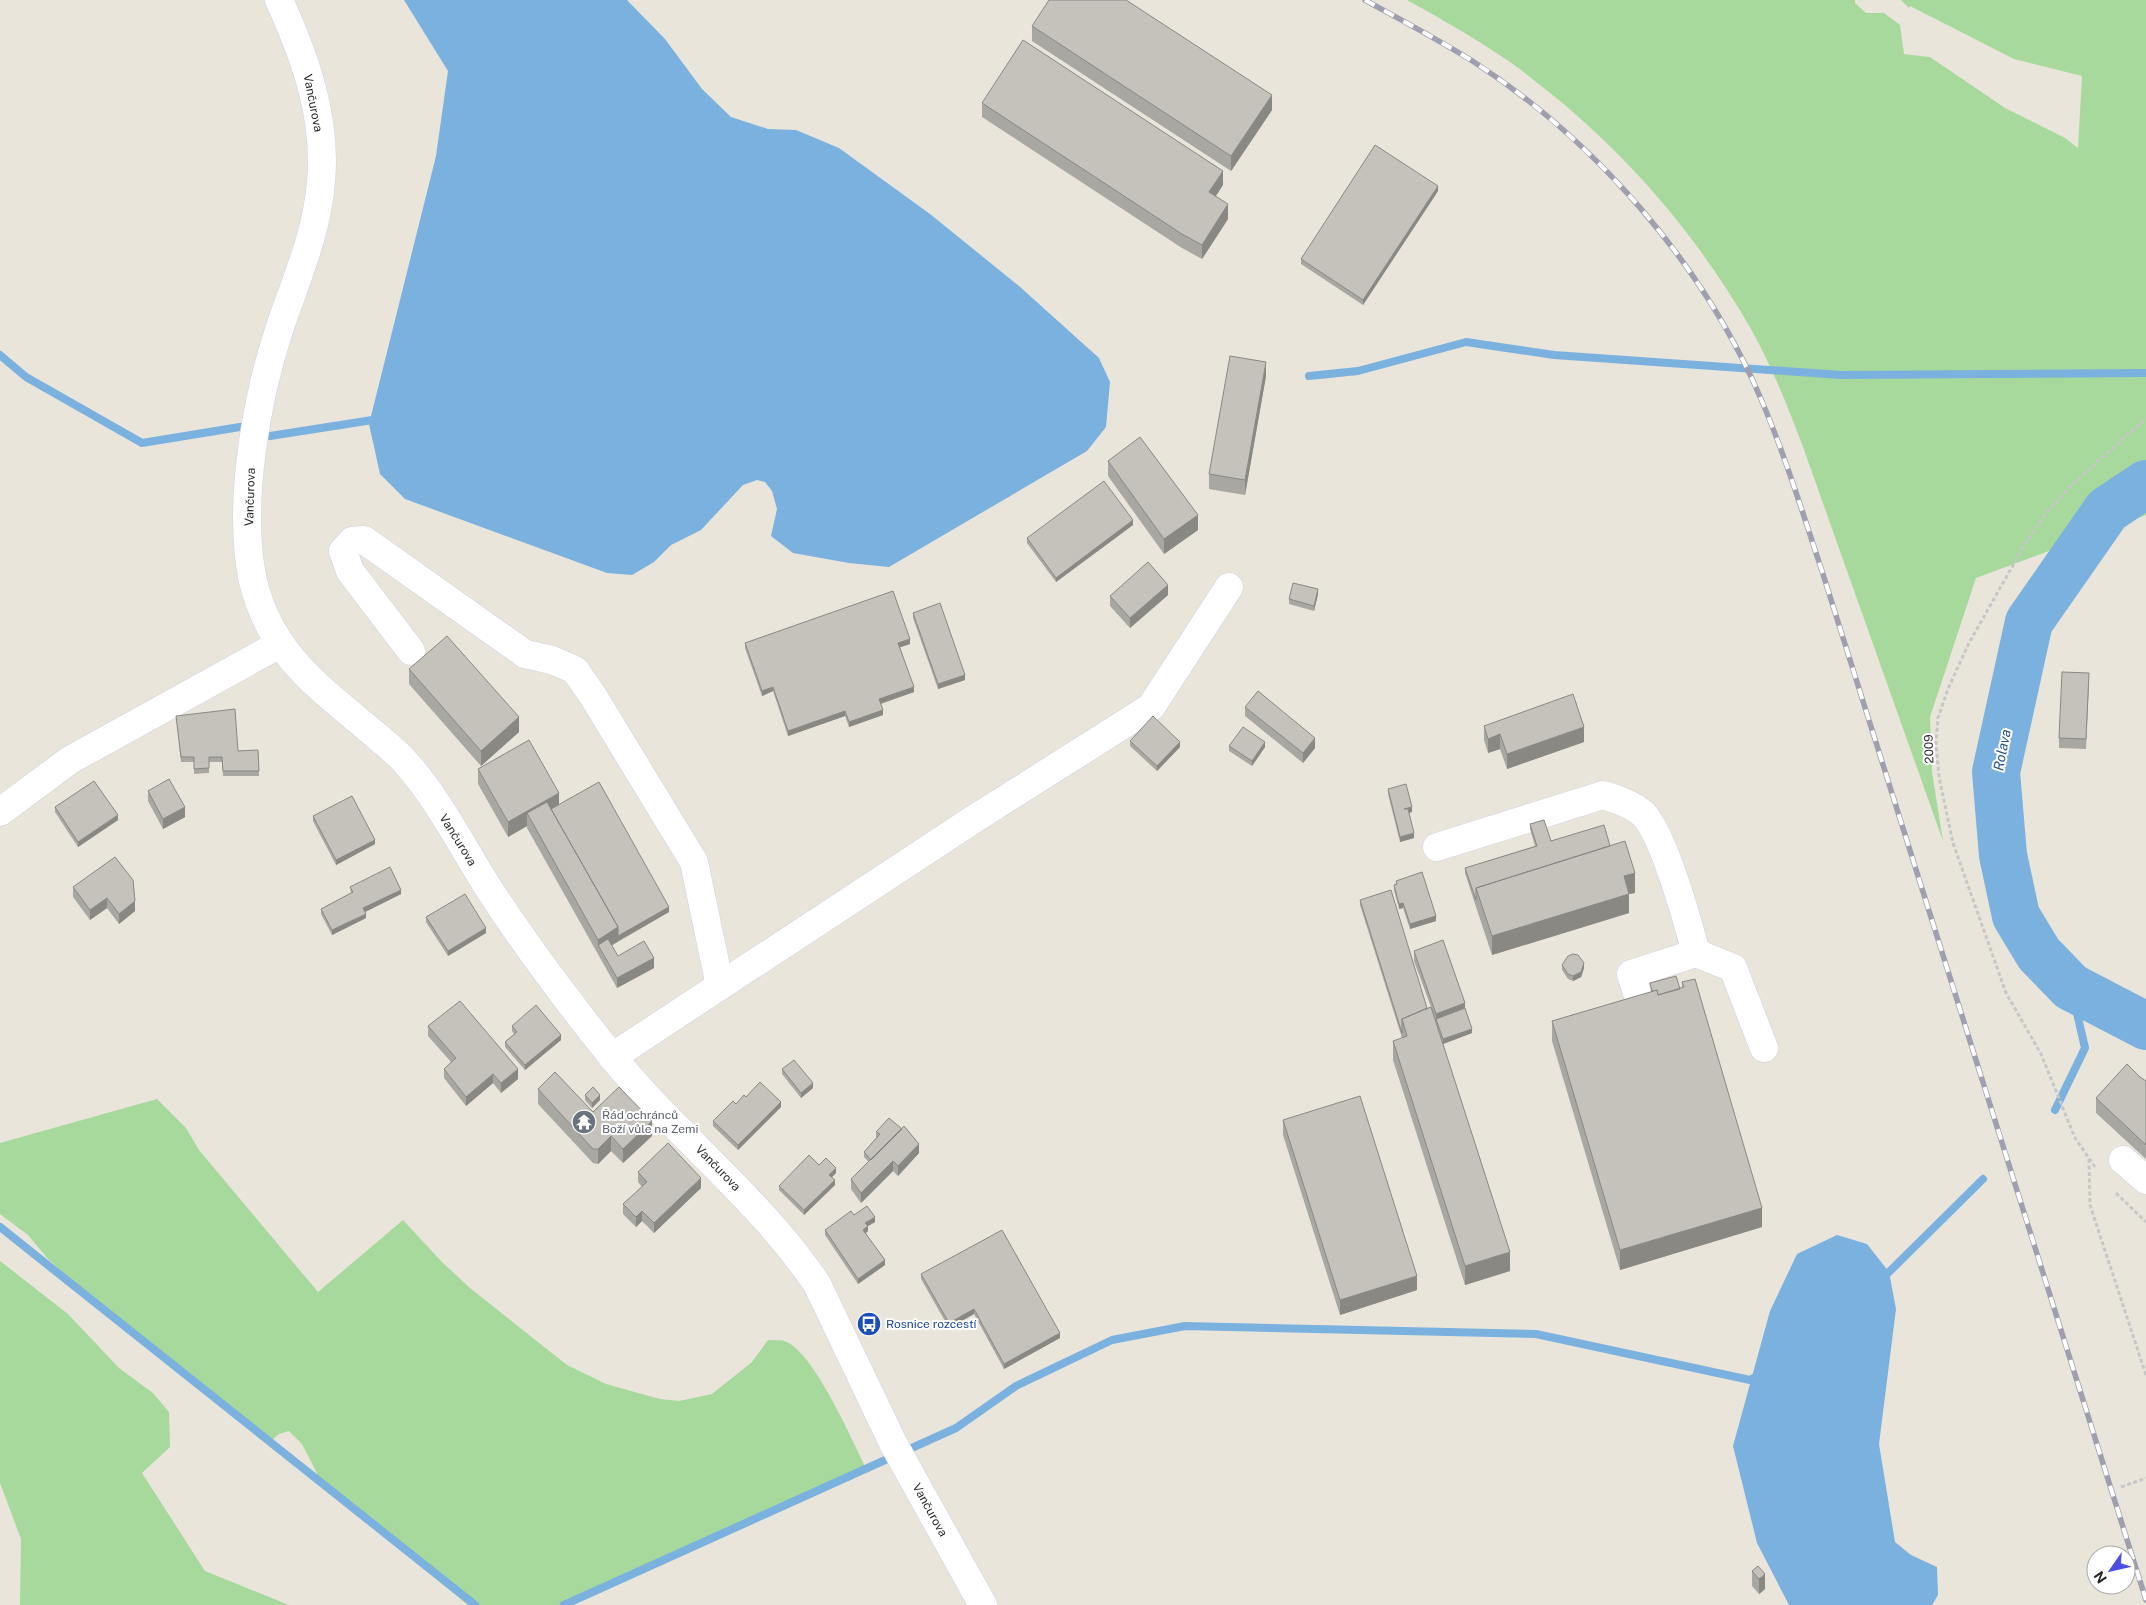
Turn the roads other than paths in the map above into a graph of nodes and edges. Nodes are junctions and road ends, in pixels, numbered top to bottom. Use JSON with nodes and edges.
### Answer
{"nodes":[{"id":1,"x":279,"y":0,"type":"edge"},
{"id":2,"x":1229,"y":588,"type":"dead end"},
{"id":3,"x":280,"y":644,"type":"junction"},
{"id":4,"x":411,"y":651,"type":"dead end"},
{"id":5,"x":0,"y":812,"type":"edge"},
{"id":6,"x":1437,"y":848,"type":"dead end"},
{"id":7,"x":1696,"y":953,"type":"junction"},
{"id":8,"x":720,"y":986,"type":"junction"},
{"id":9,"x":1640,"y":1005,"type":"edge"},
{"id":10,"x":1764,"y":1048,"type":"dead end"},
{"id":11,"x":612,"y":1057,"type":"junction"},
{"id":12,"x":2123,"y":1160,"type":"dead end"},
{"id":13,"x":2146,"y":1180,"type":"edge"},
{"id":14,"x":983,"y":1605,"type":"edge"}],
"edges":[{"from":1,"to":3,"type":"street","name":"Vančurova"},
{"from":2,"to":8,"type":"street"},
{"from":3,"to":5,"type":"street"},
{"from":3,"to":11,"type":"street","name":"Vančurova"},
{"from":4,"to":8,"type":"street"},
{"from":6,"to":7,"type":"street"},
{"from":7,"to":9,"type":"street"},
{"from":7,"to":10,"type":"street"},
{"from":8,"to":11,"type":"street"},
{"from":11,"to":14,"type":"street","name":"Vančurova"},
{"from":12,"to":13,"type":"street"}]}
